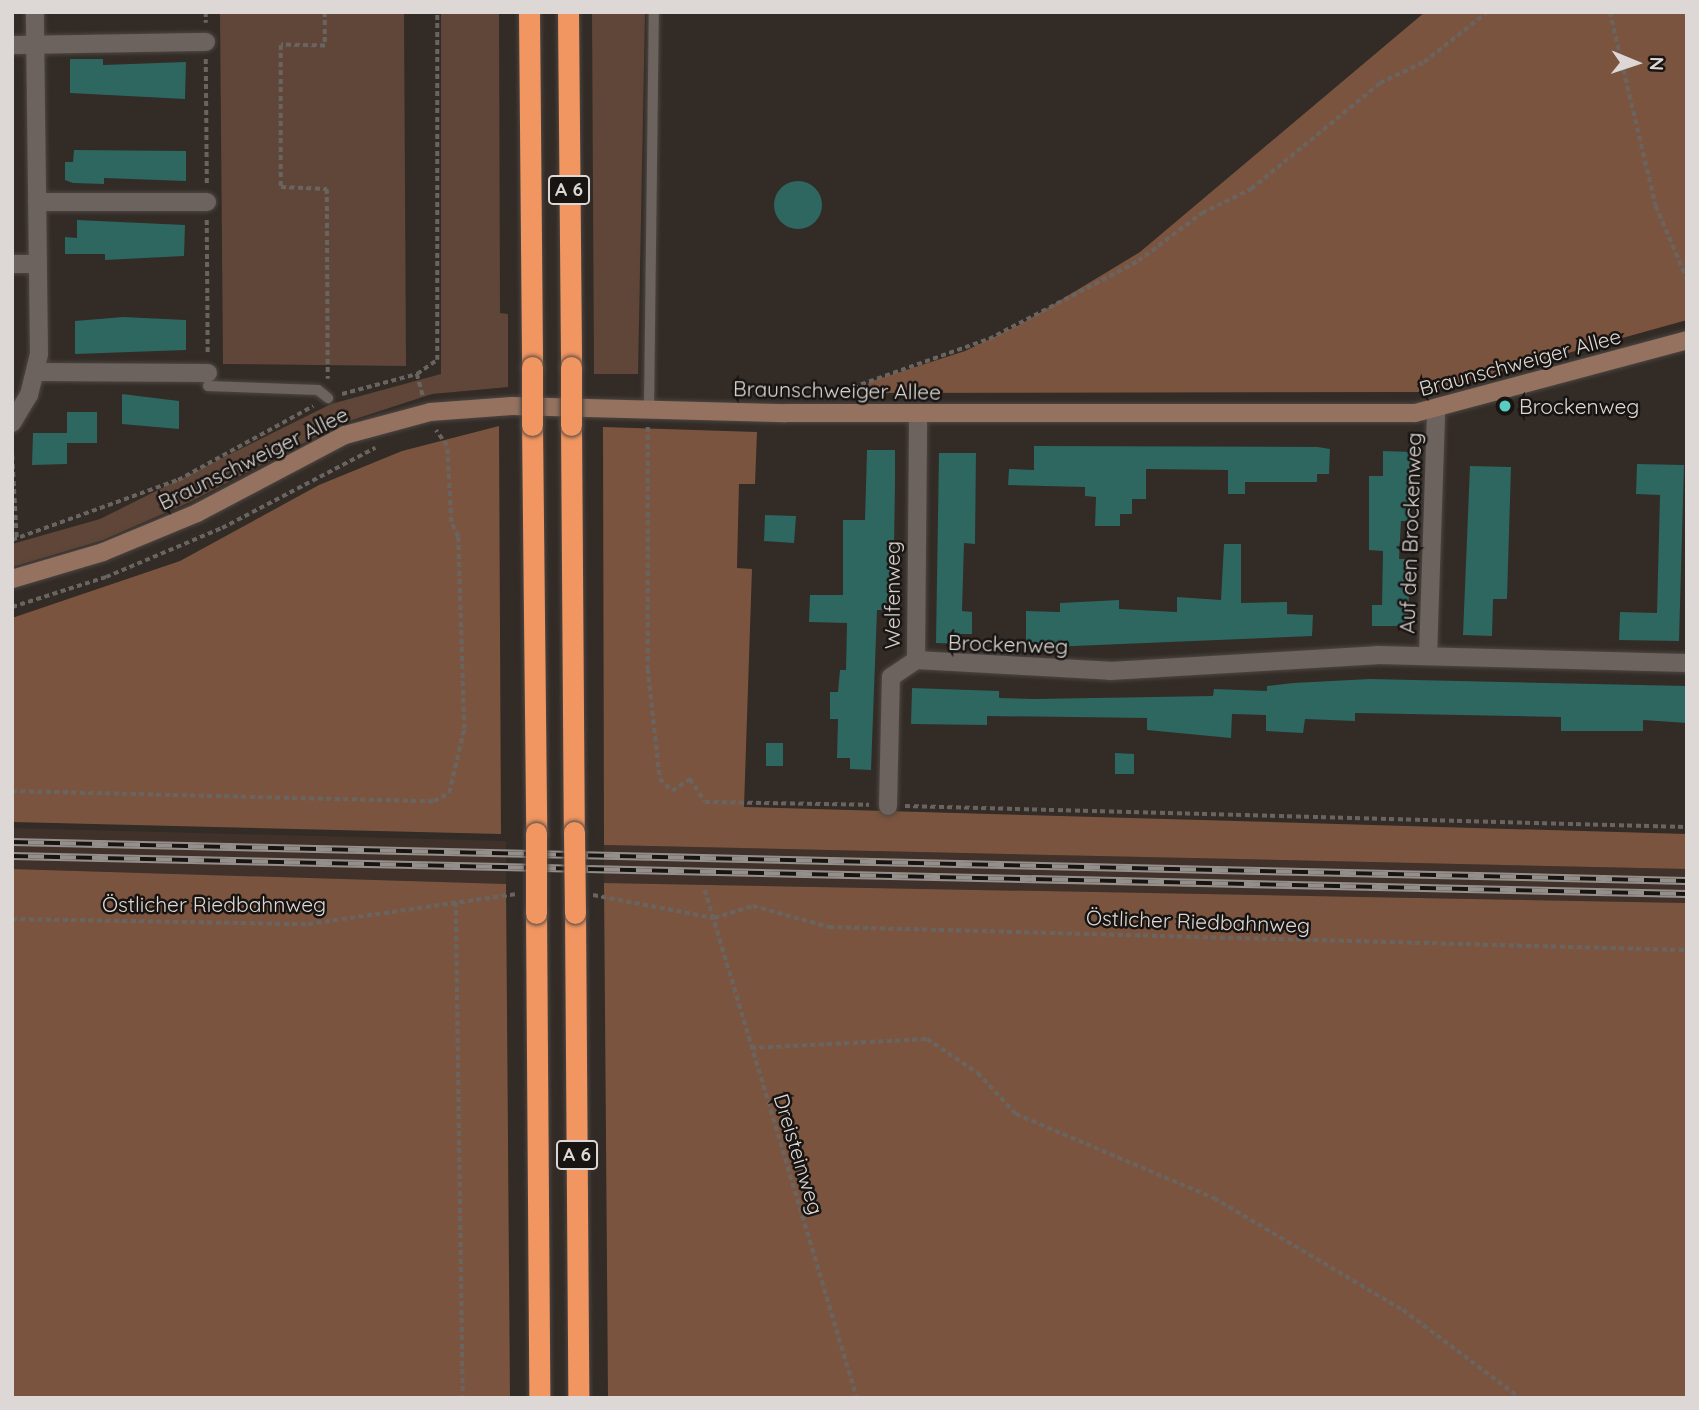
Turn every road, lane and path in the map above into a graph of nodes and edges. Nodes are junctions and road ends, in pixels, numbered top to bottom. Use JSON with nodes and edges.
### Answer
{"nodes":[{"id":1,"x":35,"y":12,"type":"edge"},
{"id":2,"x":325,"y":12,"type":"edge"},
{"id":3,"x":437,"y":12,"type":"edge"},
{"id":4,"x":529,"y":12,"type":"edge"},
{"id":5,"x":568,"y":12,"type":"edge"},
{"id":6,"x":654,"y":12,"type":"edge"},
{"id":7,"x":1487,"y":12,"type":"edge"},
{"id":8,"x":1610,"y":12,"type":"edge"},
{"id":9,"x":206,"y":41,"type":"dead end"},
{"id":10,"x":12,"y":45,"type":"edge"},
{"id":11,"x":35,"y":45,"type":"junction"},
{"id":12,"x":37,"y":202,"type":"junction"},
{"id":13,"x":207,"y":202,"type":"dead end"},
{"id":14,"x":12,"y":264,"type":"edge"},
{"id":15,"x":37,"y":264,"type":"junction"},
{"id":16,"x":1687,"y":279,"type":"edge"},
{"id":17,"x":1687,"y":340,"type":"edge"},
{"id":18,"x":37,"y":372,"type":"junction"},
{"id":19,"x":417,"y":374,"type":"junction"},
{"id":20,"x":208,"y":379,"type":"joint"},
{"id":21,"x":829,"y":396,"type":"dead end"},
{"id":22,"x":328,"y":398,"type":"junction"},
{"id":23,"x":429,"y":400,"type":"dead end"},
{"id":24,"x":1436,"y":411,"type":"junction"},
{"id":25,"x":918,"y":414,"type":"junction"},
{"id":26,"x":649,"y":415,"type":"junction"},
{"id":27,"x":12,"y":423,"type":"edge"},
{"id":28,"x":434,"y":429,"type":"dead end"},
{"id":29,"x":12,"y":447,"type":"edge"},
{"id":30,"x":14,"y":540,"type":"edge"},
{"id":31,"x":12,"y":579,"type":"edge"},
{"id":32,"x":1429,"y":656,"type":"junction"},
{"id":33,"x":916,"y":660,"type":"junction"},
{"id":34,"x":1687,"y":663,"type":"edge"},
{"id":35,"x":12,"y":791,"type":"edge"},
{"id":36,"x":888,"y":806,"type":"junction"},
{"id":37,"x":1687,"y":827,"type":"edge"},
{"id":38,"x":705,"y":891,"type":"dead end"},
{"id":39,"x":714,"y":918,"type":"junction"},
{"id":40,"x":12,"y":919,"type":"edge"},
{"id":41,"x":1687,"y":950,"type":"edge"},
{"id":42,"x":751,"y":1048,"type":"junction"},
{"id":43,"x":463,"y":1398,"type":"edge"},
{"id":44,"x":539,"y":1398,"type":"edge"},
{"id":45,"x":578,"y":1398,"type":"edge"},
{"id":46,"x":857,"y":1398,"type":"edge"},
{"id":47,"x":1520,"y":1398,"type":"edge"}],
"edges":[{"from":1,"to":11,"type":"street"},
{"from":2,"to":22,"type":"path"},
{"from":3,"to":19,"type":"path"},
{"from":4,"to":44,"type":"highway","number":"A 6","bridge":true},
{"from":5,"to":45,"type":"highway","number":"A 6","bridge":true},
{"from":6,"to":26,"type":"lane"},
{"from":7,"to":21,"type":"path"},
{"from":8,"to":16,"type":"path"},
{"from":9,"to":11,"type":"street"},
{"from":10,"to":11,"type":"street"},
{"from":11,"to":12,"type":"street"},
{"from":12,"to":13,"type":"street"},
{"from":12,"to":15,"type":"street"},
{"from":14,"to":15,"type":"street"},
{"from":15,"to":18,"type":"street"},
{"from":17,"to":24,"type":"street","name":"Braunschweiger Allee"},
{"from":18,"to":20,"type":"street"},
{"from":18,"to":27,"type":"street"},
{"from":19,"to":22,"type":"path"},
{"from":19,"to":23,"type":"path"},
{"from":20,"to":22,"type":"lane"},
{"from":22,"to":30,"type":"path"},
{"from":24,"to":25,"type":"street","name":"Braunschweiger Allee"},
{"from":24,"to":32,"type":"street","name":"Auf den Brockenweg"},
{"from":25,"to":26,"type":"street","name":"Braunschweiger Allee"},
{"from":25,"to":33,"type":"street","name":"Welfenweg"},
{"from":26,"to":31,"type":"street","name":"Braunschweiger Allee"},
{"from":26,"to":36,"type":"path"},
{"from":28,"to":35,"type":"path"},
{"from":29,"to":30,"type":"path"},
{"from":32,"to":33,"type":"street","name":"Brockenweg"},
{"from":32,"to":34,"type":"street","name":"Brockenweg"},
{"from":33,"to":36,"type":"street","name":"Welfenweg"},
{"from":36,"to":37,"type":"path"},
{"from":38,"to":39,"type":"path","name":"Dreisteinweg"},
{"from":39,"to":41,"type":"path","name":"Östlicher Riedbahnweg"},
{"from":39,"to":42,"type":"path","name":"Dreisteinweg"},
{"from":40,"to":43,"type":"path","name":"Östlicher Riedbahnweg"},
{"from":42,"to":46,"type":"path","name":"Dreisteinweg"},
{"from":42,"to":47,"type":"path"}]}
